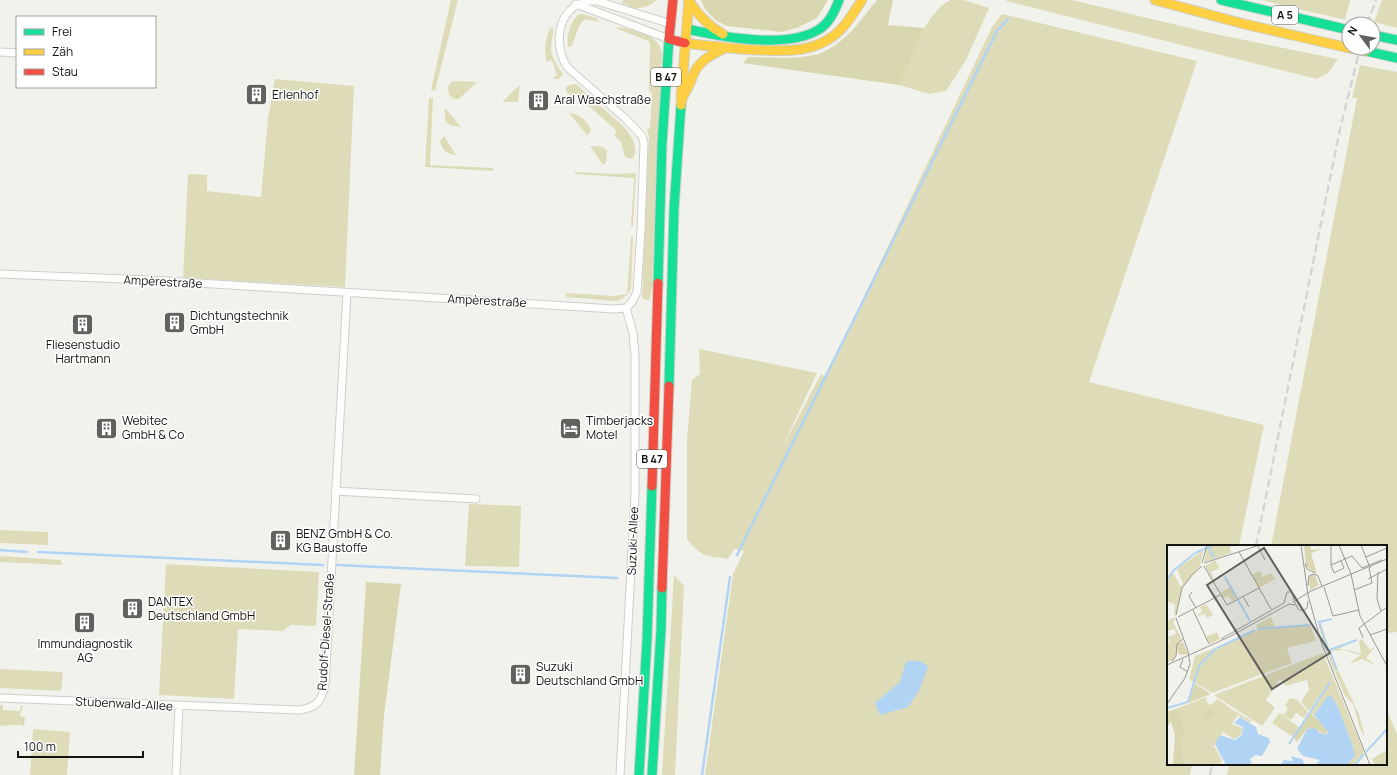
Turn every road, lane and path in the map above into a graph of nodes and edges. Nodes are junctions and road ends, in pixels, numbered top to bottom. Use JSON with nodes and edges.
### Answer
{"nodes":[{"id":1,"x":673,"y":0,"type":"edge"},
{"id":2,"x":689,"y":0,"type":"edge"},
{"id":3,"x":839,"y":0,"type":"edge"},
{"id":4,"x":862,"y":0,"type":"edge"},
{"id":5,"x":1154,"y":0,"type":"edge"},
{"id":6,"x":1221,"y":0,"type":"edge"},
{"id":7,"x":576,"y":4,"type":"junction"},
{"id":8,"x":671,"y":24,"type":"junction"},
{"id":9,"x":687,"y":28,"type":"junction"},
{"id":10,"x":1341,"y":28,"type":"edge"},
{"id":11,"x":728,"y":36,"type":"junction"},
{"id":12,"x":1381,"y":37,"type":"edge"},
{"id":13,"x":669,"y":39,"type":"junction"},
{"id":14,"x":1397,"y":40,"type":"edge"},
{"id":15,"x":685,"y":43,"type":"junction"},
{"id":16,"x":1341,"y":46,"type":"edge"},
{"id":17,"x":725,"y":48,"type":"junction"},
{"id":18,"x":0,"y":52,"type":"edge"},
{"id":19,"x":16,"y":53,"type":"edge"},
{"id":20,"x":1381,"y":54,"type":"edge"},
{"id":21,"x":1397,"y":58,"type":"edge"},
{"id":22,"x":681,"y":98,"type":"junction"},
{"id":23,"x":0,"y":274,"type":"edge"},
{"id":24,"x":346,"y":293,"type":"junction"},
{"id":25,"x":626,"y":308,"type":"junction"},
{"id":26,"x":335,"y":491,"type":"junction"},
{"id":27,"x":476,"y":499,"type":"dead end"},
{"id":28,"x":0,"y":698,"type":"edge"},
{"id":29,"x":179,"y":706,"type":"junction"},
{"id":30,"x":176,"y":775,"type":"edge"},
{"id":31,"x":620,"y":775,"type":"edge"},
{"id":32,"x":639,"y":775,"type":"edge"},
{"id":33,"x":652,"y":775,"type":"edge"}],
"edges":[{"from":1,"to":8,"type":"main road","number":"B 47"},
{"from":2,"to":9,"type":"main road","number":"B 47"},
{"from":2,"to":11,"type":"main road"},
{"from":3,"to":11,"type":"main road"},
{"from":4,"to":17,"type":"main road"},
{"from":5,"to":16,"type":"main road","number":"A 5"},
{"from":6,"to":10,"type":"main road","number":"A 5"},
{"from":7,"to":8,"type":"street"},
{"from":7,"to":13,"type":"street"},
{"from":7,"to":25,"type":"street"},
{"from":8,"to":9,"type":"main road"},
{"from":8,"to":13,"type":"main road","number":"B 47"},
{"from":9,"to":11,"type":"main road"},
{"from":9,"to":15,"type":"main road","number":"B 47"},
{"from":12,"to":14,"type":"main road"},
{"from":13,"to":15,"type":"main road"},
{"from":13,"to":32,"type":"main road","number":"B 47"},
{"from":15,"to":17,"type":"main road"},
{"from":15,"to":22,"type":"main road","number":"B 47"},
{"from":17,"to":22,"type":"main road"},
{"from":18,"to":19,"type":"street"},
{"from":20,"to":21,"type":"main road","number":"A 5","bridge":true},
{"from":22,"to":33,"type":"main road","number":"B 47"},
{"from":23,"to":24,"type":"street","name":"Ampèrestraße"},
{"from":24,"to":25,"type":"street","name":"Ampèrestraße"},
{"from":24,"to":26,"type":"street","name":"Rudolf-Diesel-Straße"},
{"from":25,"to":31,"type":"street","name":"Suzuki-Allee"},
{"from":26,"to":27,"type":"street"},
{"from":26,"to":29,"type":"street","name":"Rudolf-Diesel-Straße"},
{"from":28,"to":29,"type":"street","name":"Stubenwald-Allee"},
{"from":29,"to":30,"type":"street","name":"Stubenwald-Allee"}]}
